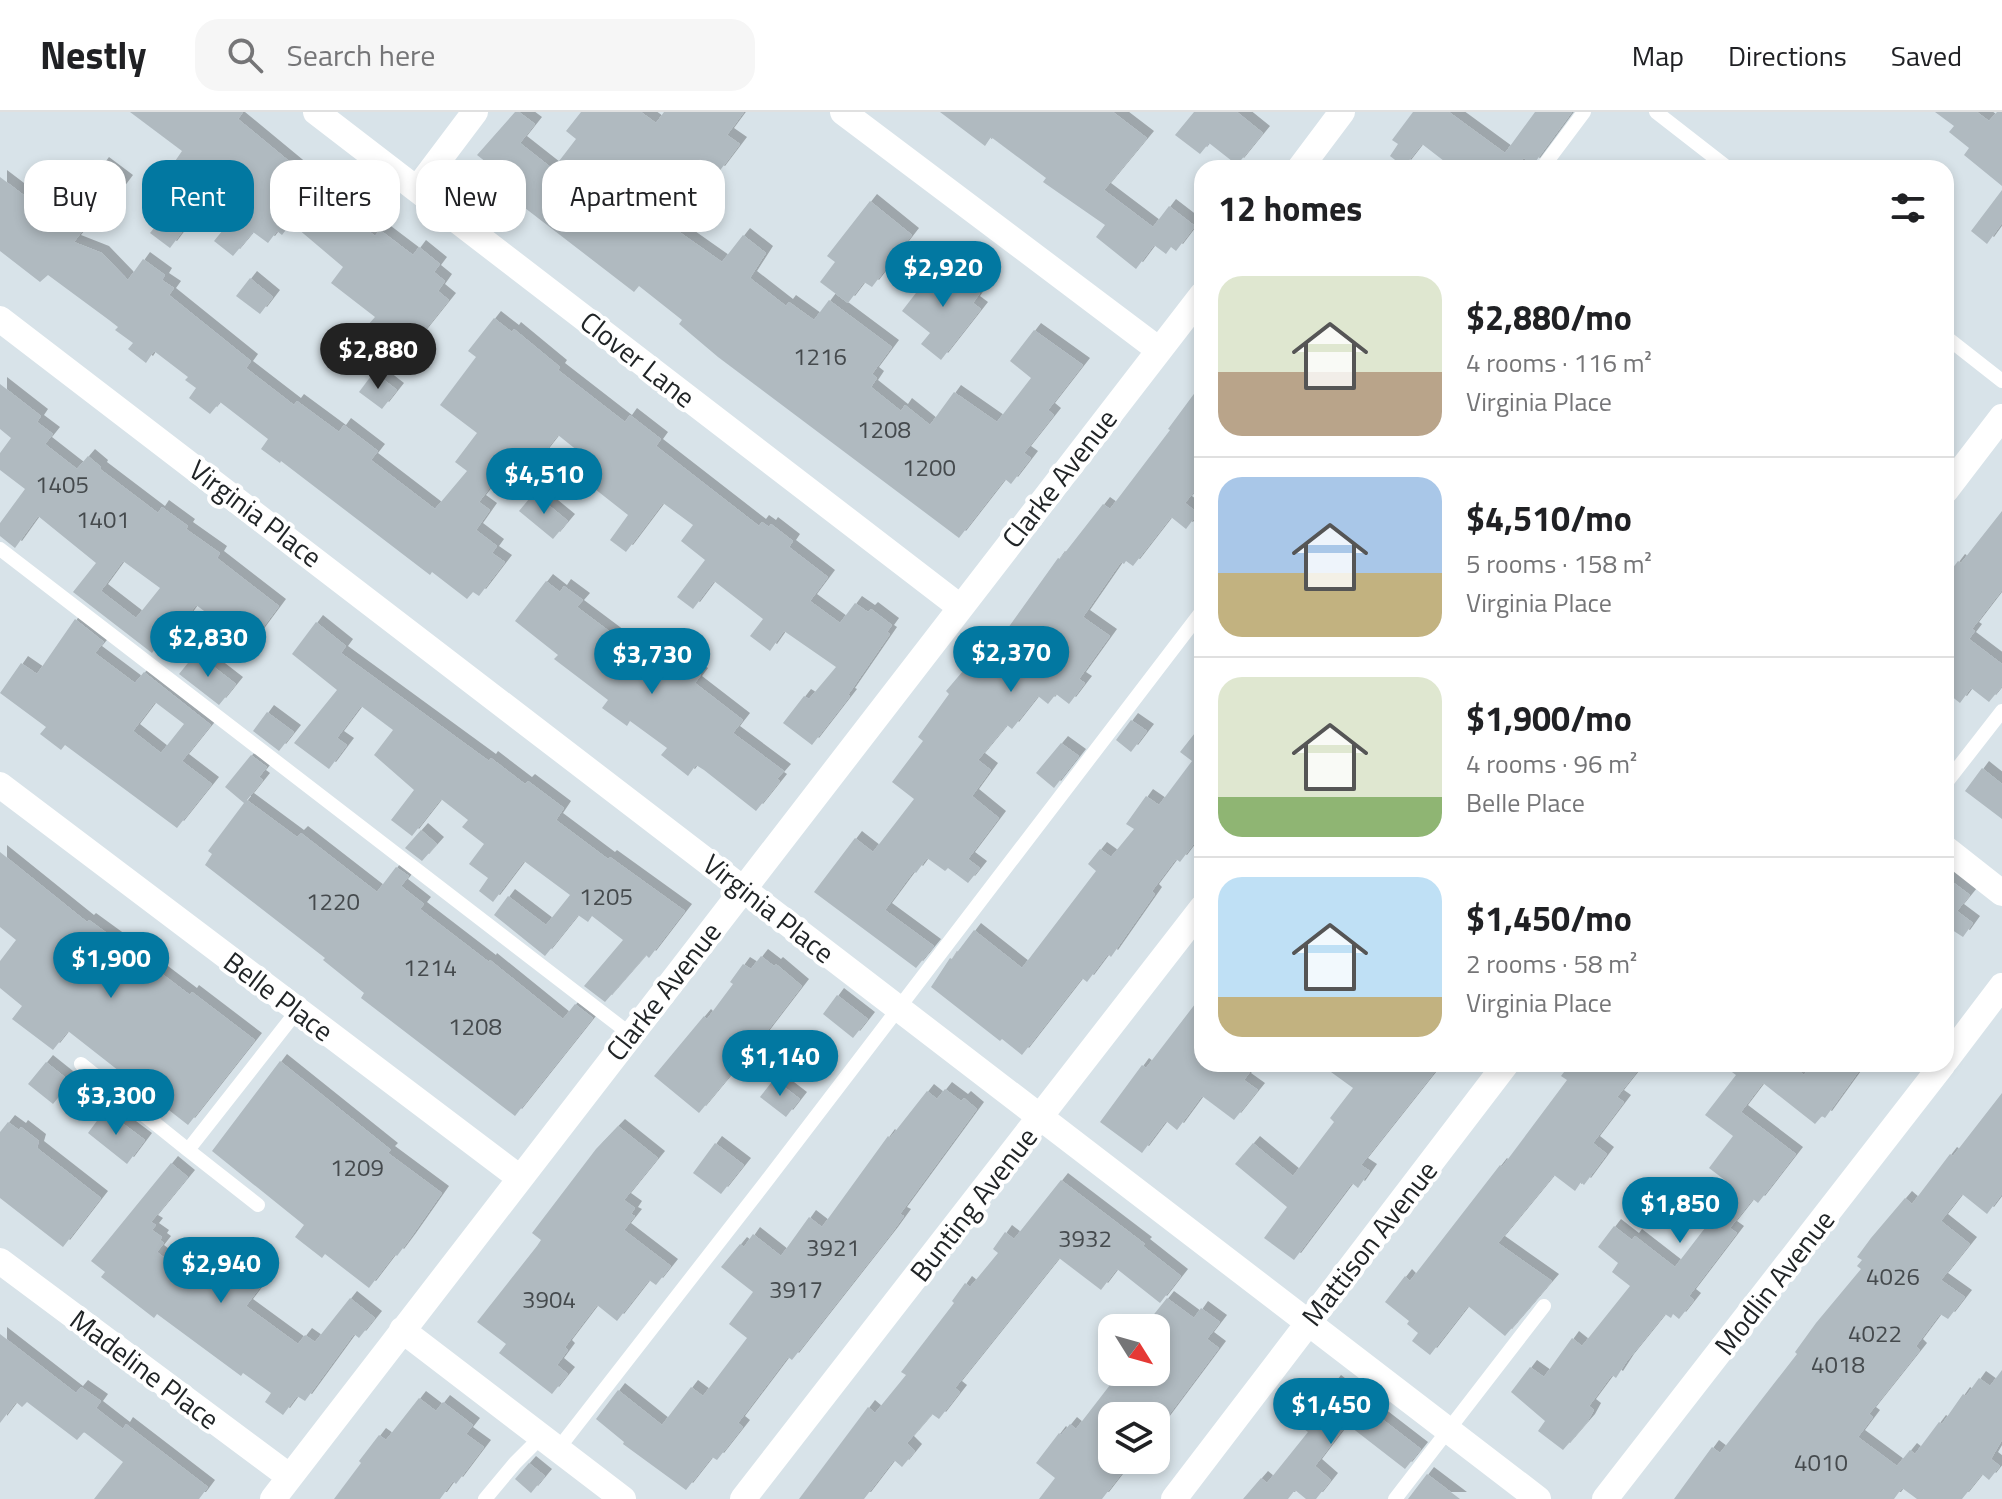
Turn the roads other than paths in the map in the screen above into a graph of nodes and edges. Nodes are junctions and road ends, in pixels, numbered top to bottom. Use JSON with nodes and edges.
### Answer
{"nodes":[{"id":1,"x":316,"y":112,"type":"edge"},
{"id":2,"x":475,"y":112,"type":"edge"},
{"id":3,"x":843,"y":112,"type":"edge"},
{"id":4,"x":1342,"y":112,"type":"edge"},
{"id":5,"x":1584,"y":112,"type":"edge"},
{"id":6,"x":1656,"y":112,"type":"edge"},
{"id":7,"x":439,"y":160,"type":"edge"},
{"id":8,"x":1306,"y":160,"type":"edge"},
{"id":9,"x":1548,"y":160,"type":"edge"},
{"id":10,"x":1718,"y":160,"type":"edge"},
{"id":11,"x":416,"y":188,"type":"edge"},
{"id":12,"x":473,"y":232,"type":"edge"},
{"id":13,"x":1194,"y":305,"type":"edge"},
{"id":14,"x":0,"y":319,"type":"edge"},
{"id":15,"x":1954,"y":343,"type":"edge"},
{"id":16,"x":1159,"y":350,"type":"junction"},
{"id":17,"x":2002,"y":381,"type":"edge"},
{"id":18,"x":2002,"y":417,"type":"edge"},
{"id":19,"x":1954,"y":480,"type":"edge"},
{"id":20,"x":0,"y":549,"type":"edge"},
{"id":21,"x":960,"y":607,"type":"junction"},
{"id":22,"x":1194,"y":621,"type":"edge"},
{"id":23,"x":2002,"y":711,"type":"edge"},
{"id":24,"x":1954,"y":773,"type":"edge"},
{"id":25,"x":0,"y":785,"type":"edge"},
{"id":26,"x":1954,"y":855,"type":"edge"},
{"id":27,"x":743,"y":888,"type":"junction"},
{"id":28,"x":2002,"y":893,"type":"edge"},
{"id":29,"x":1194,"y":918,"type":"edge"},
{"id":30,"x":2002,"y":986,"type":"edge"},
{"id":31,"x":898,"y":1007,"type":"junction"},
{"id":32,"x":297,"y":1011,"type":"junction"},
{"id":33,"x":630,"y":1034,"type":"junction"},
{"id":34,"x":1954,"y":1049,"type":"edge"},
{"id":35,"x":81,"y":1064,"type":"dead end"},
{"id":36,"x":1500,"y":1072,"type":"edge"},
{"id":37,"x":1936,"y":1072,"type":"edge"},
{"id":38,"x":1041,"y":1117,"type":"junction"},
{"id":39,"x":188,"y":1150,"type":"junction"},
{"id":40,"x":520,"y":1178,"type":"junction"},
{"id":41,"x":258,"y":1205,"type":"dead end"},
{"id":42,"x":0,"y":1261,"type":"edge"},
{"id":43,"x":1544,"y":1306,"type":"dead end"},
{"id":44,"x":1308,"y":1323,"type":"junction"},
{"id":45,"x":402,"y":1330,"type":"junction"},
{"id":46,"x":1448,"y":1429,"type":"junction"},
{"id":47,"x":550,"y":1443,"type":"junction"},
{"id":48,"x":290,"y":1477,"type":"junction"},
{"id":49,"x":273,"y":1499,"type":"edge"},
{"id":50,"x":485,"y":1499,"type":"edge"},
{"id":51,"x":623,"y":1499,"type":"edge"},
{"id":52,"x":743,"y":1499,"type":"edge"},
{"id":53,"x":1174,"y":1499,"type":"edge"},
{"id":54,"x":1395,"y":1499,"type":"edge"},
{"id":55,"x":1538,"y":1499,"type":"edge"},
{"id":56,"x":1605,"y":1499,"type":"edge"}],
"edges":[{"from":1,"to":11,"type":"street","name":"Clover Lane"},
{"from":2,"to":7,"type":"street"},
{"from":3,"to":16,"type":"street"},
{"from":4,"to":8,"type":"street"},
{"from":5,"to":9,"type":"lane"},
{"from":6,"to":10,"type":"lane"},
{"from":12,"to":21,"type":"street","name":"Clover Lane"},
{"from":13,"to":16,"type":"street","name":"Clarke Avenue"},
{"from":14,"to":27,"type":"street","name":"Virginia Place"},
{"from":15,"to":17,"type":"lane"},
{"from":16,"to":21,"type":"street","name":"Clarke Avenue"},
{"from":18,"to":19,"type":"street"},
{"from":20,"to":33,"type":"lane"},
{"from":21,"to":27,"type":"street","name":"Clarke Avenue"},
{"from":22,"to":31,"type":"lane"},
{"from":23,"to":24,"type":"lane"},
{"from":25,"to":32,"type":"street","name":"Belle Place"},
{"from":26,"to":28,"type":"street"},
{"from":27,"to":31,"type":"street","name":"Virginia Place"},
{"from":27,"to":33,"type":"street","name":"Clarke Avenue"},
{"from":29,"to":38,"type":"street","name":"Bunting Avenue"},
{"from":30,"to":34,"type":"street","name":"Modlin Avenue"},
{"from":31,"to":38,"type":"street","name":"Virginia Place"},
{"from":31,"to":47,"type":"lane"},
{"from":32,"to":39,"type":"lane"},
{"from":32,"to":40,"type":"street","name":"Belle Place"},
{"from":33,"to":40,"type":"street","name":"Clarke Avenue"},
{"from":35,"to":39,"type":"lane"},
{"from":36,"to":44,"type":"street","name":"Mattison Avenue"},
{"from":37,"to":56,"type":"street","name":"Modlin Avenue"},
{"from":38,"to":44,"type":"street","name":"Virginia Place"},
{"from":38,"to":52,"type":"street","name":"Bunting Avenue"},
{"from":39,"to":41,"type":"lane"},
{"from":40,"to":45,"type":"street","name":"Clarke Avenue"},
{"from":42,"to":48,"type":"street","name":"Madeline Place"},
{"from":43,"to":46,"type":"lane"},
{"from":44,"to":46,"type":"street","name":"Virginia Place"},
{"from":44,"to":53,"type":"street","name":"Mattison Avenue"},
{"from":45,"to":47,"type":"street"},
{"from":45,"to":48,"type":"street","name":"Clarke Avenue"},
{"from":46,"to":54,"type":"lane"},
{"from":46,"to":55,"type":"street","name":"Virginia Place"},
{"from":47,"to":50,"type":"lane"},
{"from":47,"to":51,"type":"street"},
{"from":48,"to":49,"type":"street","name":"Clarke Avenue"}]}
